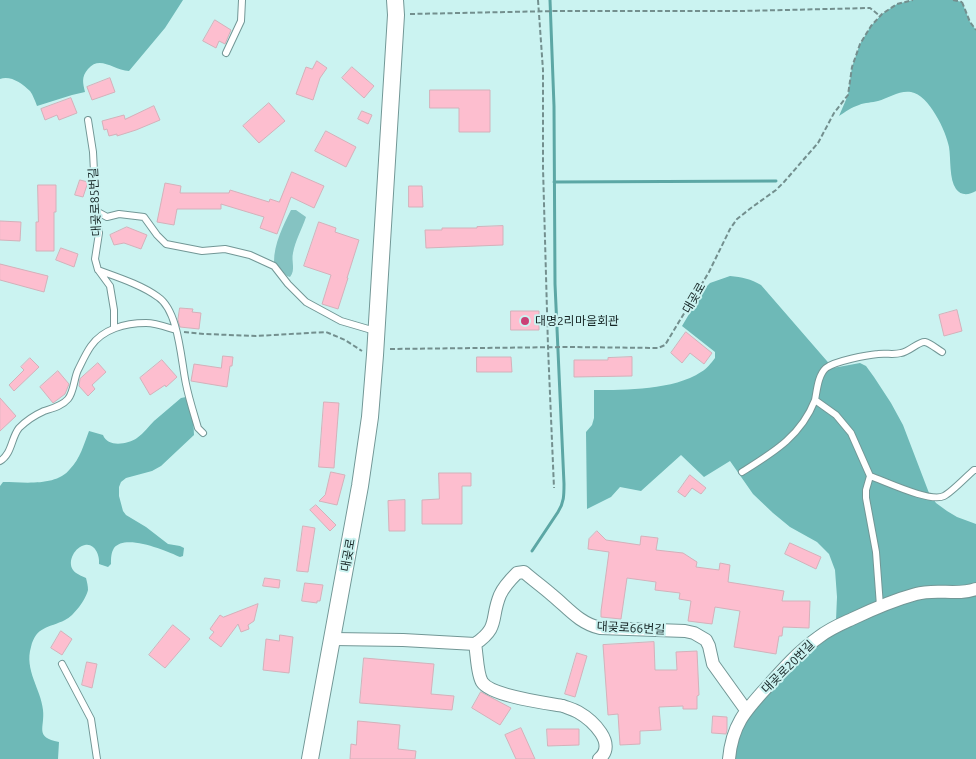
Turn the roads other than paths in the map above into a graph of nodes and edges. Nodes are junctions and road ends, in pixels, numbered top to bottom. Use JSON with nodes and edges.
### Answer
{"nodes":[{"id":1,"x":242,"y":0,"type":"edge"},
{"id":2,"x":396,"y":7,"type":"edge"},
{"id":3,"x":226,"y":53,"type":"dead end"},
{"id":4,"x":88,"y":120,"type":"dead end"},
{"id":5,"x":96,"y":211,"type":"junction"},
{"id":6,"x":98,"y":270,"type":"junction"},
{"id":7,"x":114,"y":328,"type":"junction"},
{"id":8,"x":176,"y":330,"type":"junction"},
{"id":9,"x":376,"y":331,"type":"junction"},
{"id":10,"x":942,"y":352,"type":"dead end"},
{"id":11,"x":815,"y":400,"type":"junction"},
{"id":12,"x":203,"y":433,"type":"dead end"},
{"id":13,"x":0,"y":461,"type":"edge"},
{"id":14,"x":976,"y":470,"type":"edge"},
{"id":15,"x":742,"y":472,"type":"dead end"},
{"id":16,"x":870,"y":476,"type":"junction"},
{"id":17,"x":976,"y":589,"type":"edge"},
{"id":18,"x":880,"y":606,"type":"junction"},
{"id":19,"x":332,"y":639,"type":"junction"},
{"id":20,"x":475,"y":644,"type":"junction"},
{"id":21,"x":62,"y":664,"type":"dead end"},
{"id":22,"x":746,"y":710,"type":"junction"},
{"id":23,"x":97,"y":759,"type":"edge"},
{"id":24,"x":310,"y":759,"type":"edge"},
{"id":25,"x":599,"y":759,"type":"edge"},
{"id":26,"x":729,"y":759,"type":"edge"}],
"edges":[{"from":1,"to":3,"type":"lane"},
{"from":2,"to":9,"type":"street","name":"대곶로"},
{"from":4,"to":5,"type":"lane","name":"대곶로85번길"},
{"from":5,"to":6,"type":"lane","name":"대곶로85번길"},
{"from":5,"to":9,"type":"lane"},
{"from":6,"to":7,"type":"lane"},
{"from":6,"to":8,"type":"lane"},
{"from":7,"to":8,"type":"lane"},
{"from":7,"to":13,"type":"lane"},
{"from":8,"to":12,"type":"lane"},
{"from":9,"to":19,"type":"street","name":"대곶로"},
{"from":10,"to":11,"type":"lane"},
{"from":11,"to":15,"type":"lane"},
{"from":11,"to":16,"type":"lane"},
{"from":14,"to":16,"type":"lane"},
{"from":16,"to":18,"type":"lane"},
{"from":17,"to":18,"type":"street","name":"대곶로20번길"},
{"from":18,"to":22,"type":"street","name":"대곶로20번길"},
{"from":19,"to":20,"type":"street"},
{"from":19,"to":24,"type":"street","name":"대곶로"},
{"from":20,"to":22,"type":"street","name":"대곶로66번길"},
{"from":20,"to":25,"type":"street"},
{"from":21,"to":23,"type":"lane"},
{"from":22,"to":26,"type":"street","name":"대곶로20번길"}]}
